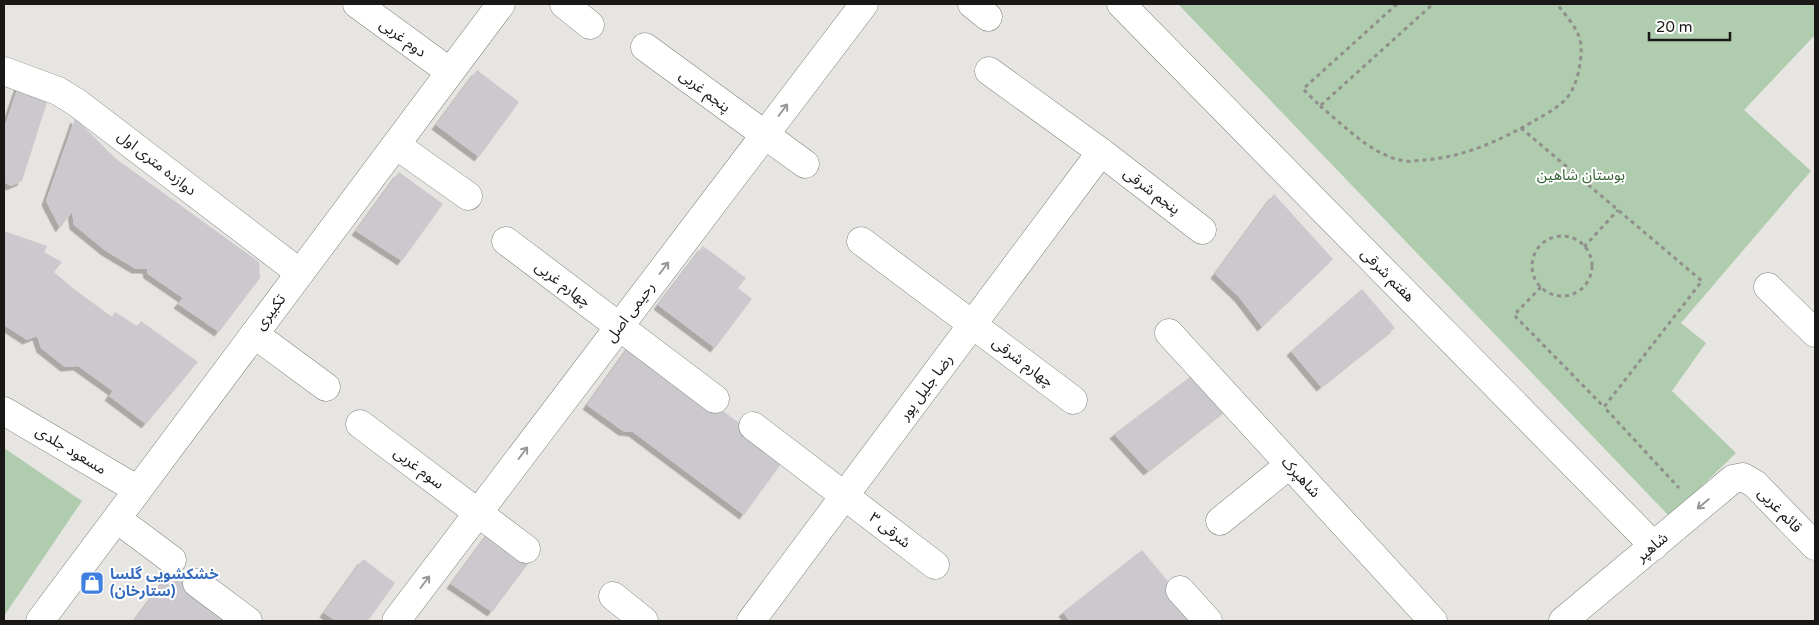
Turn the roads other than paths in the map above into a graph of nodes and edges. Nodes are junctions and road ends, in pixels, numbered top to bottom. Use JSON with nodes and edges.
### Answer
{"nodes":[{"id":1,"x":356,"y":4,"type":"edge"},
{"id":2,"x":501,"y":4,"type":"edge"},
{"id":3,"x":564,"y":4,"type":"edge"},
{"id":4,"x":864,"y":4,"type":"edge"},
{"id":5,"x":1121,"y":4,"type":"edge"},
{"id":6,"x":590,"y":25,"type":"dead end"},
{"id":7,"x":645,"y":47,"type":"dead end"},
{"id":8,"x":4,"y":71,"type":"edge"},
{"id":9,"x":989,"y":71,"type":"dead end"},
{"id":10,"x":450,"y":72,"type":"junction"},
{"id":11,"x":764,"y":135,"type":"junction"},
{"id":12,"x":396,"y":145,"type":"junction"},
{"id":13,"x":1101,"y":152,"type":"junction"},
{"id":14,"x":805,"y":164,"type":"dead end"},
{"id":15,"x":468,"y":196,"type":"dead end"},
{"id":16,"x":1202,"y":230,"type":"dead end"},
{"id":17,"x":506,"y":241,"type":"dead end"},
{"id":18,"x":861,"y":241,"type":"dead end"},
{"id":19,"x":300,"y":274,"type":"junction"},
{"id":20,"x":1768,"y":287,"type":"dead end"},
{"id":21,"x":973,"y":324,"type":"junction"},
{"id":22,"x":619,"y":327,"type":"junction"},
{"id":23,"x":1169,"y":333,"type":"dead end"},
{"id":24,"x":1815,"y":333,"type":"edge"},
{"id":25,"x":254,"y":334,"type":"junction"},
{"id":26,"x":326,"y":387,"type":"dead end"},
{"id":27,"x":715,"y":399,"type":"dead end"},
{"id":28,"x":1073,"y":400,"type":"dead end"},
{"id":29,"x":4,"y":411,"type":"edge"},
{"id":30,"x":360,"y":424,"type":"dead end"},
{"id":31,"x":754,"y":426,"type":"dead end"},
{"id":32,"x":1289,"y":465,"type":"junction"},
{"id":33,"x":1743,"y":477,"type":"joint"},
{"id":34,"x":138,"y":490,"type":"junction"},
{"id":35,"x":845,"y":496,"type":"junction"},
{"id":36,"x":478,"y":513,"type":"junction"},
{"id":37,"x":116,"y":519,"type":"junction"},
{"id":38,"x":1220,"y":520,"type":"dead end"},
{"id":39,"x":1654,"y":546,"type":"junction"},
{"id":40,"x":1815,"y":546,"type":"edge"},
{"id":41,"x":526,"y":549,"type":"dead end"},
{"id":42,"x":172,"y":560,"type":"dead end"},
{"id":43,"x":935,"y":566,"type":"dead end"},
{"id":44,"x":197,"y":583,"type":"dead end"},
{"id":45,"x":1180,"y":590,"type":"dead end"},
{"id":46,"x":613,"y":596,"type":"dead end"},
{"id":47,"x":40,"y":621,"type":"edge"},
{"id":48,"x":248,"y":621,"type":"edge"},
{"id":49,"x":396,"y":621,"type":"edge"},
{"id":50,"x":644,"y":621,"type":"edge"},
{"id":51,"x":751,"y":621,"type":"edge"},
{"id":52,"x":1208,"y":621,"type":"edge"},
{"id":53,"x":1433,"y":621,"type":"edge"},
{"id":54,"x":1563,"y":621,"type":"edge"}],
"edges":[{"from":1,"to":10,"type":"street","name":"دوم غربی"},
{"from":2,"to":10,"type":"street","name":"تکبیری"},
{"from":3,"to":6,"type":"street"},
{"from":11,"to":4,"type":"street","name":"رحیمی اصل","one_way":true},
{"from":5,"to":39,"type":"street","name":"هفتم شرقی"},
{"from":7,"to":11,"type":"street","name":"پنجم غربی"},
{"from":8,"to":19,"type":"street","name":"دوازده متری اول"},
{"from":9,"to":13,"type":"street"},
{"from":10,"to":12,"type":"street","name":"تکبیری"},
{"from":11,"to":14,"type":"street"},
{"from":22,"to":11,"type":"street","name":"رحیمی اصل","one_way":true},
{"from":12,"to":15,"type":"street"},
{"from":12,"to":19,"type":"street","name":"تکبیری"},
{"from":13,"to":16,"type":"street","name":"پنجم شرقی"},
{"from":13,"to":21,"type":"street","name":"رضا جلیل پور"},
{"from":17,"to":22,"type":"street","name":"چهارم غربی"},
{"from":18,"to":21,"type":"street"},
{"from":19,"to":25,"type":"street","name":"تکبیری"},
{"from":20,"to":24,"type":"street"},
{"from":21,"to":28,"type":"street","name":"چهارم شرقی"},
{"from":21,"to":35,"type":"street","name":"رضا جلیل پور"},
{"from":22,"to":27,"type":"street"},
{"from":36,"to":22,"type":"street","name":"رحیمی اصل","one_way":true},
{"from":23,"to":32,"type":"street","name":"شاهپرک"},
{"from":25,"to":26,"type":"street"},
{"from":25,"to":34,"type":"street","name":"تکبیری"},
{"from":29,"to":34,"type":"street","name":"مسعود جلدی"},
{"from":30,"to":36,"type":"street","name":"سوم غربی"},
{"from":31,"to":35,"type":"street"},
{"from":32,"to":38,"type":"street"},
{"from":32,"to":53,"type":"street","name":"شاهپرک"},
{"from":33,"to":39,"type":"street","name":"شاهپر","one_way":true},
{"from":33,"to":40,"type":"street","name":"قائم غربی"},
{"from":34,"to":37,"type":"street","name":"تکبیری"},
{"from":35,"to":43,"type":"street","name":"۳ شرقی"},
{"from":35,"to":51,"type":"street","name":"رضا جلیل پور"},
{"from":36,"to":41,"type":"street","name":"سوم غربی"},
{"from":49,"to":36,"type":"street","name":"رحیمی اصل","one_way":true},
{"from":37,"to":42,"type":"street"},
{"from":37,"to":47,"type":"street","name":"تکبیری"},
{"from":39,"to":54,"type":"street","name":"شاهپر"},
{"from":44,"to":48,"type":"street"},
{"from":45,"to":52,"type":"street"},
{"from":46,"to":50,"type":"street"}]}
